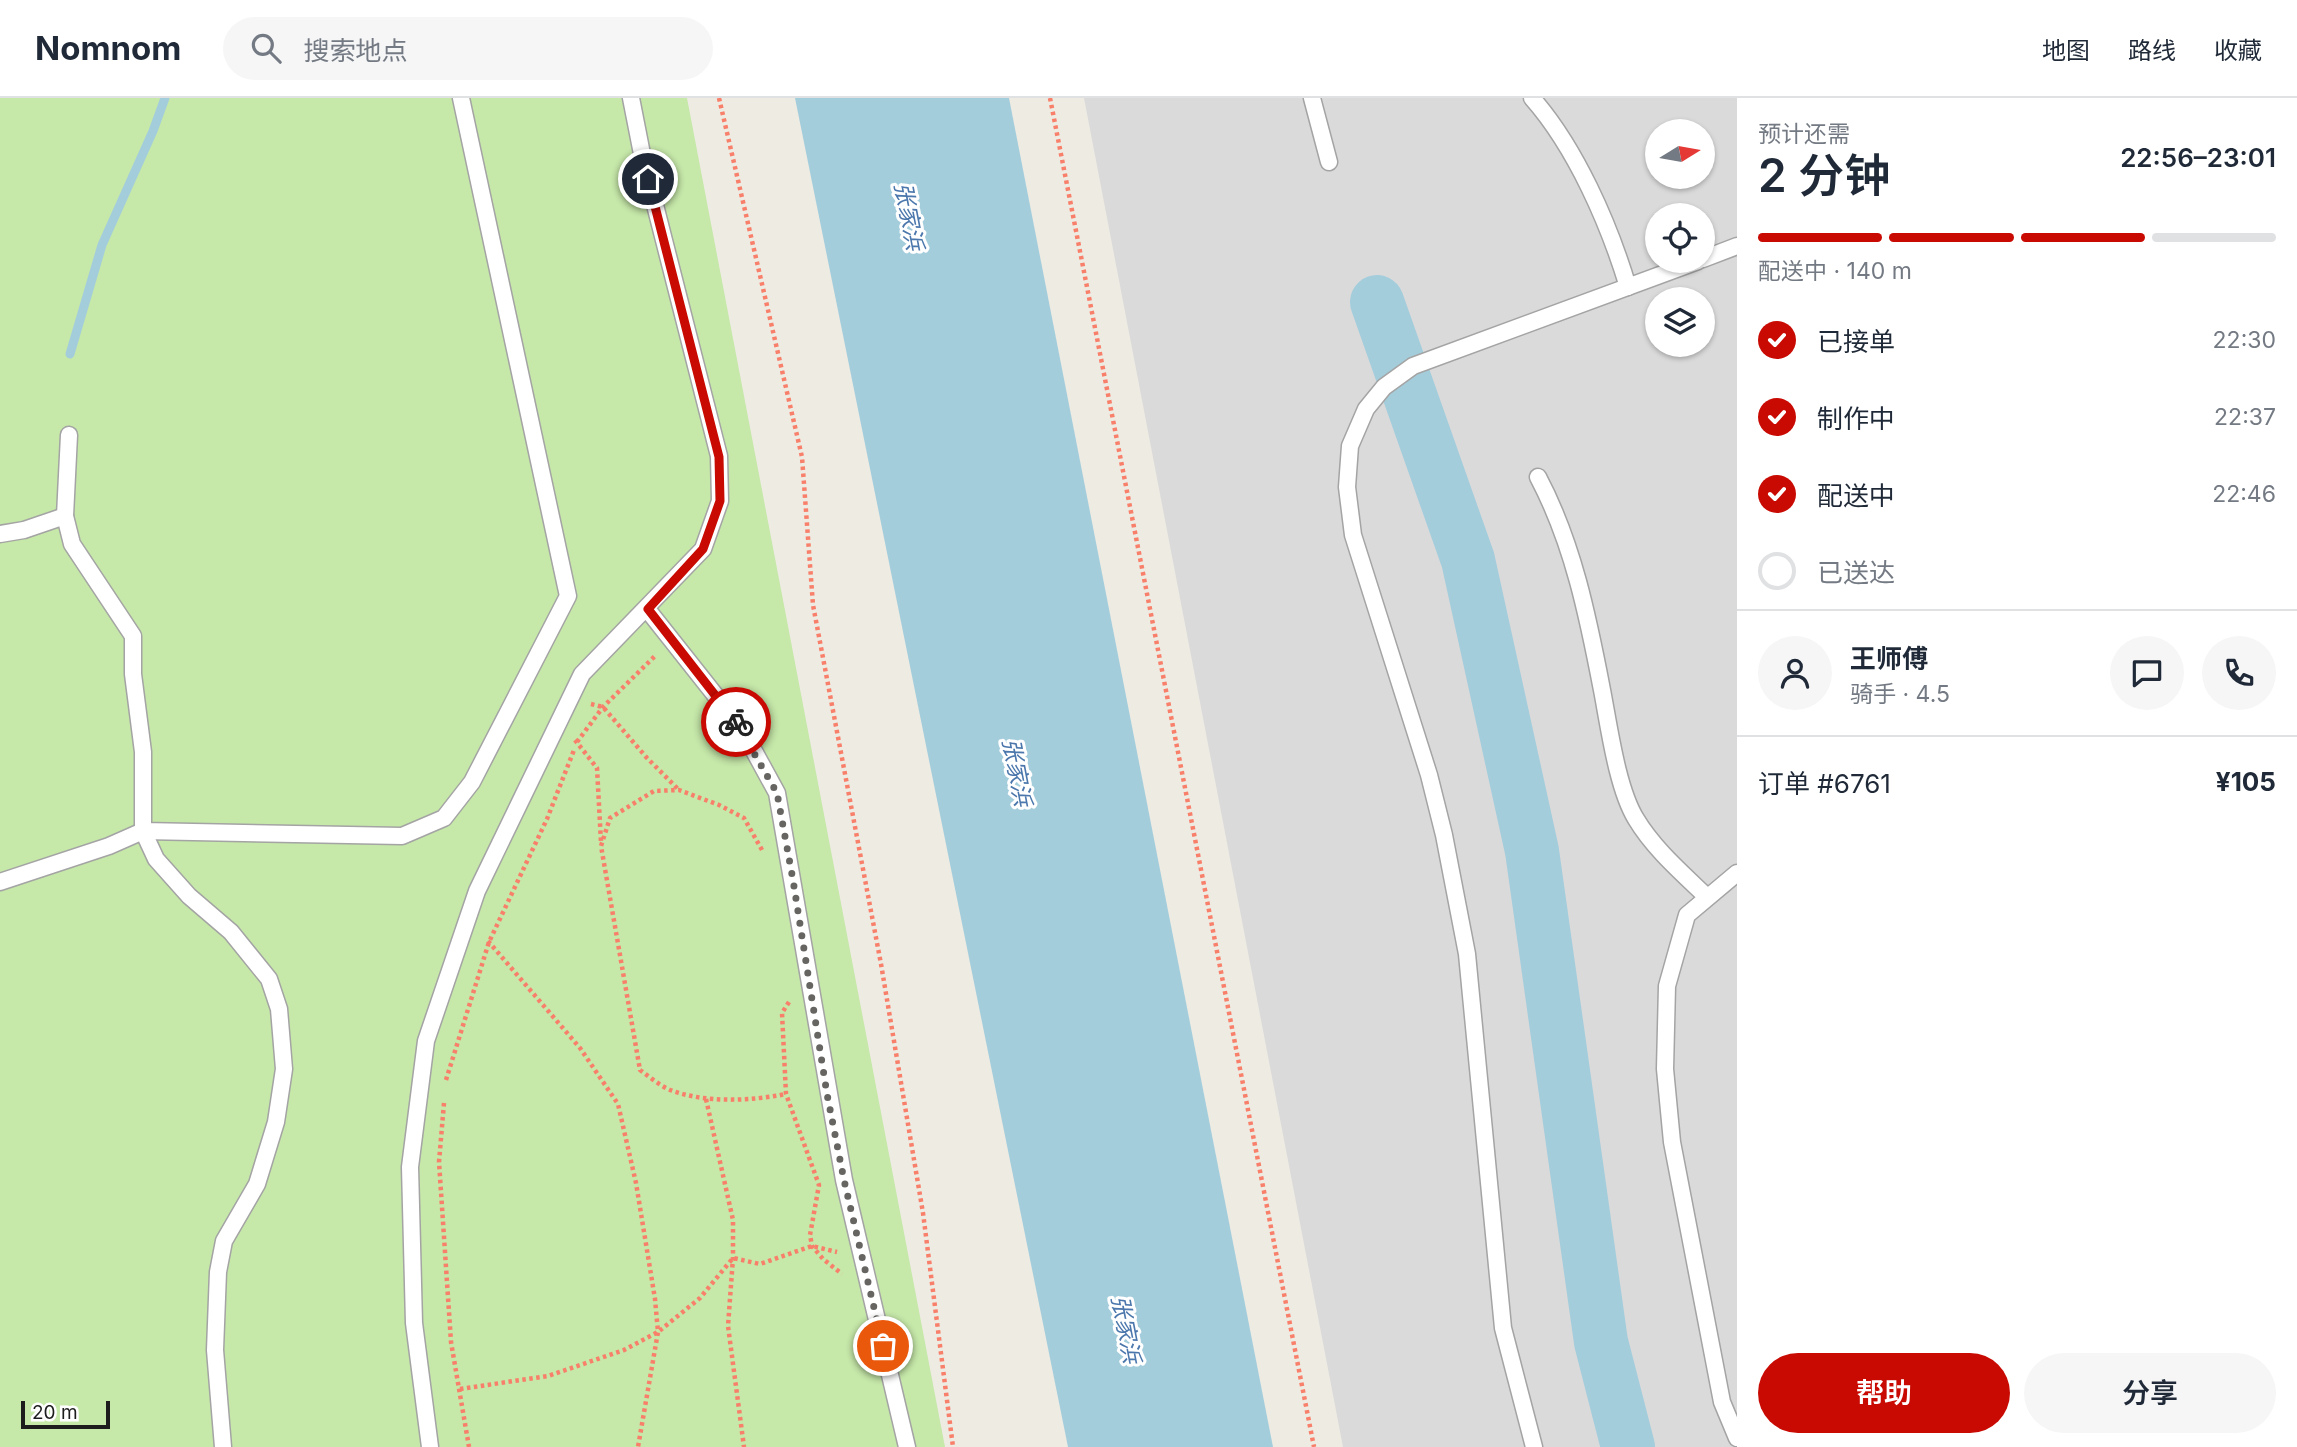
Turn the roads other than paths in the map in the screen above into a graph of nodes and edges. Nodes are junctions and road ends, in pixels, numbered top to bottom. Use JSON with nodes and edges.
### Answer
{"nodes":[{"id":1,"x":461,"y":98,"type":"edge"},
{"id":2,"x":631,"y":98,"type":"edge"},
{"id":3,"x":1312,"y":98,"type":"edge"},
{"id":4,"x":1532,"y":98,"type":"edge"},
{"id":5,"x":1329,"y":162,"type":"dead end"},
{"id":6,"x":1737,"y":246,"type":"edge"},
{"id":7,"x":1715,"y":254,"type":"edge"},
{"id":8,"x":1665,"y":273,"type":"edge"},
{"id":9,"x":1628,"y":287,"type":"junction"},
{"id":10,"x":69,"y":435,"type":"dead end"},
{"id":11,"x":1538,"y":477,"type":"dead end"},
{"id":12,"x":65,"y":516,"type":"junction"},
{"id":13,"x":0,"y":534,"type":"edge"},
{"id":14,"x":648,"y":609,"type":"junction"},
{"id":15,"x":143,"y":831,"type":"junction"},
{"id":16,"x":1737,"y":873,"type":"edge"},
{"id":17,"x":0,"y":882,"type":"edge"},
{"id":18,"x":1707,"y":897,"type":"junction"},
{"id":19,"x":1737,"y":1438,"type":"edge"},
{"id":20,"x":223,"y":1447,"type":"edge"},
{"id":21,"x":430,"y":1447,"type":"edge"},
{"id":22,"x":907,"y":1447,"type":"edge"},
{"id":23,"x":1535,"y":1447,"type":"edge"}],
"edges":[{"from":1,"to":15,"type":"lane"},
{"from":2,"to":14,"type":"lane"},
{"from":3,"to":5,"type":"lane"},
{"from":4,"to":9,"type":"lane"},
{"from":6,"to":7,"type":"lane"},
{"from":8,"to":9,"type":"lane"},
{"from":9,"to":23,"type":"lane"},
{"from":10,"to":12,"type":"lane"},
{"from":11,"to":18,"type":"lane"},
{"from":12,"to":13,"type":"lane"},
{"from":12,"to":15,"type":"lane"},
{"from":14,"to":21,"type":"lane"},
{"from":14,"to":22,"type":"lane"},
{"from":15,"to":17,"type":"lane"},
{"from":15,"to":20,"type":"lane"},
{"from":16,"to":18,"type":"lane"},
{"from":18,"to":19,"type":"lane"}]}
